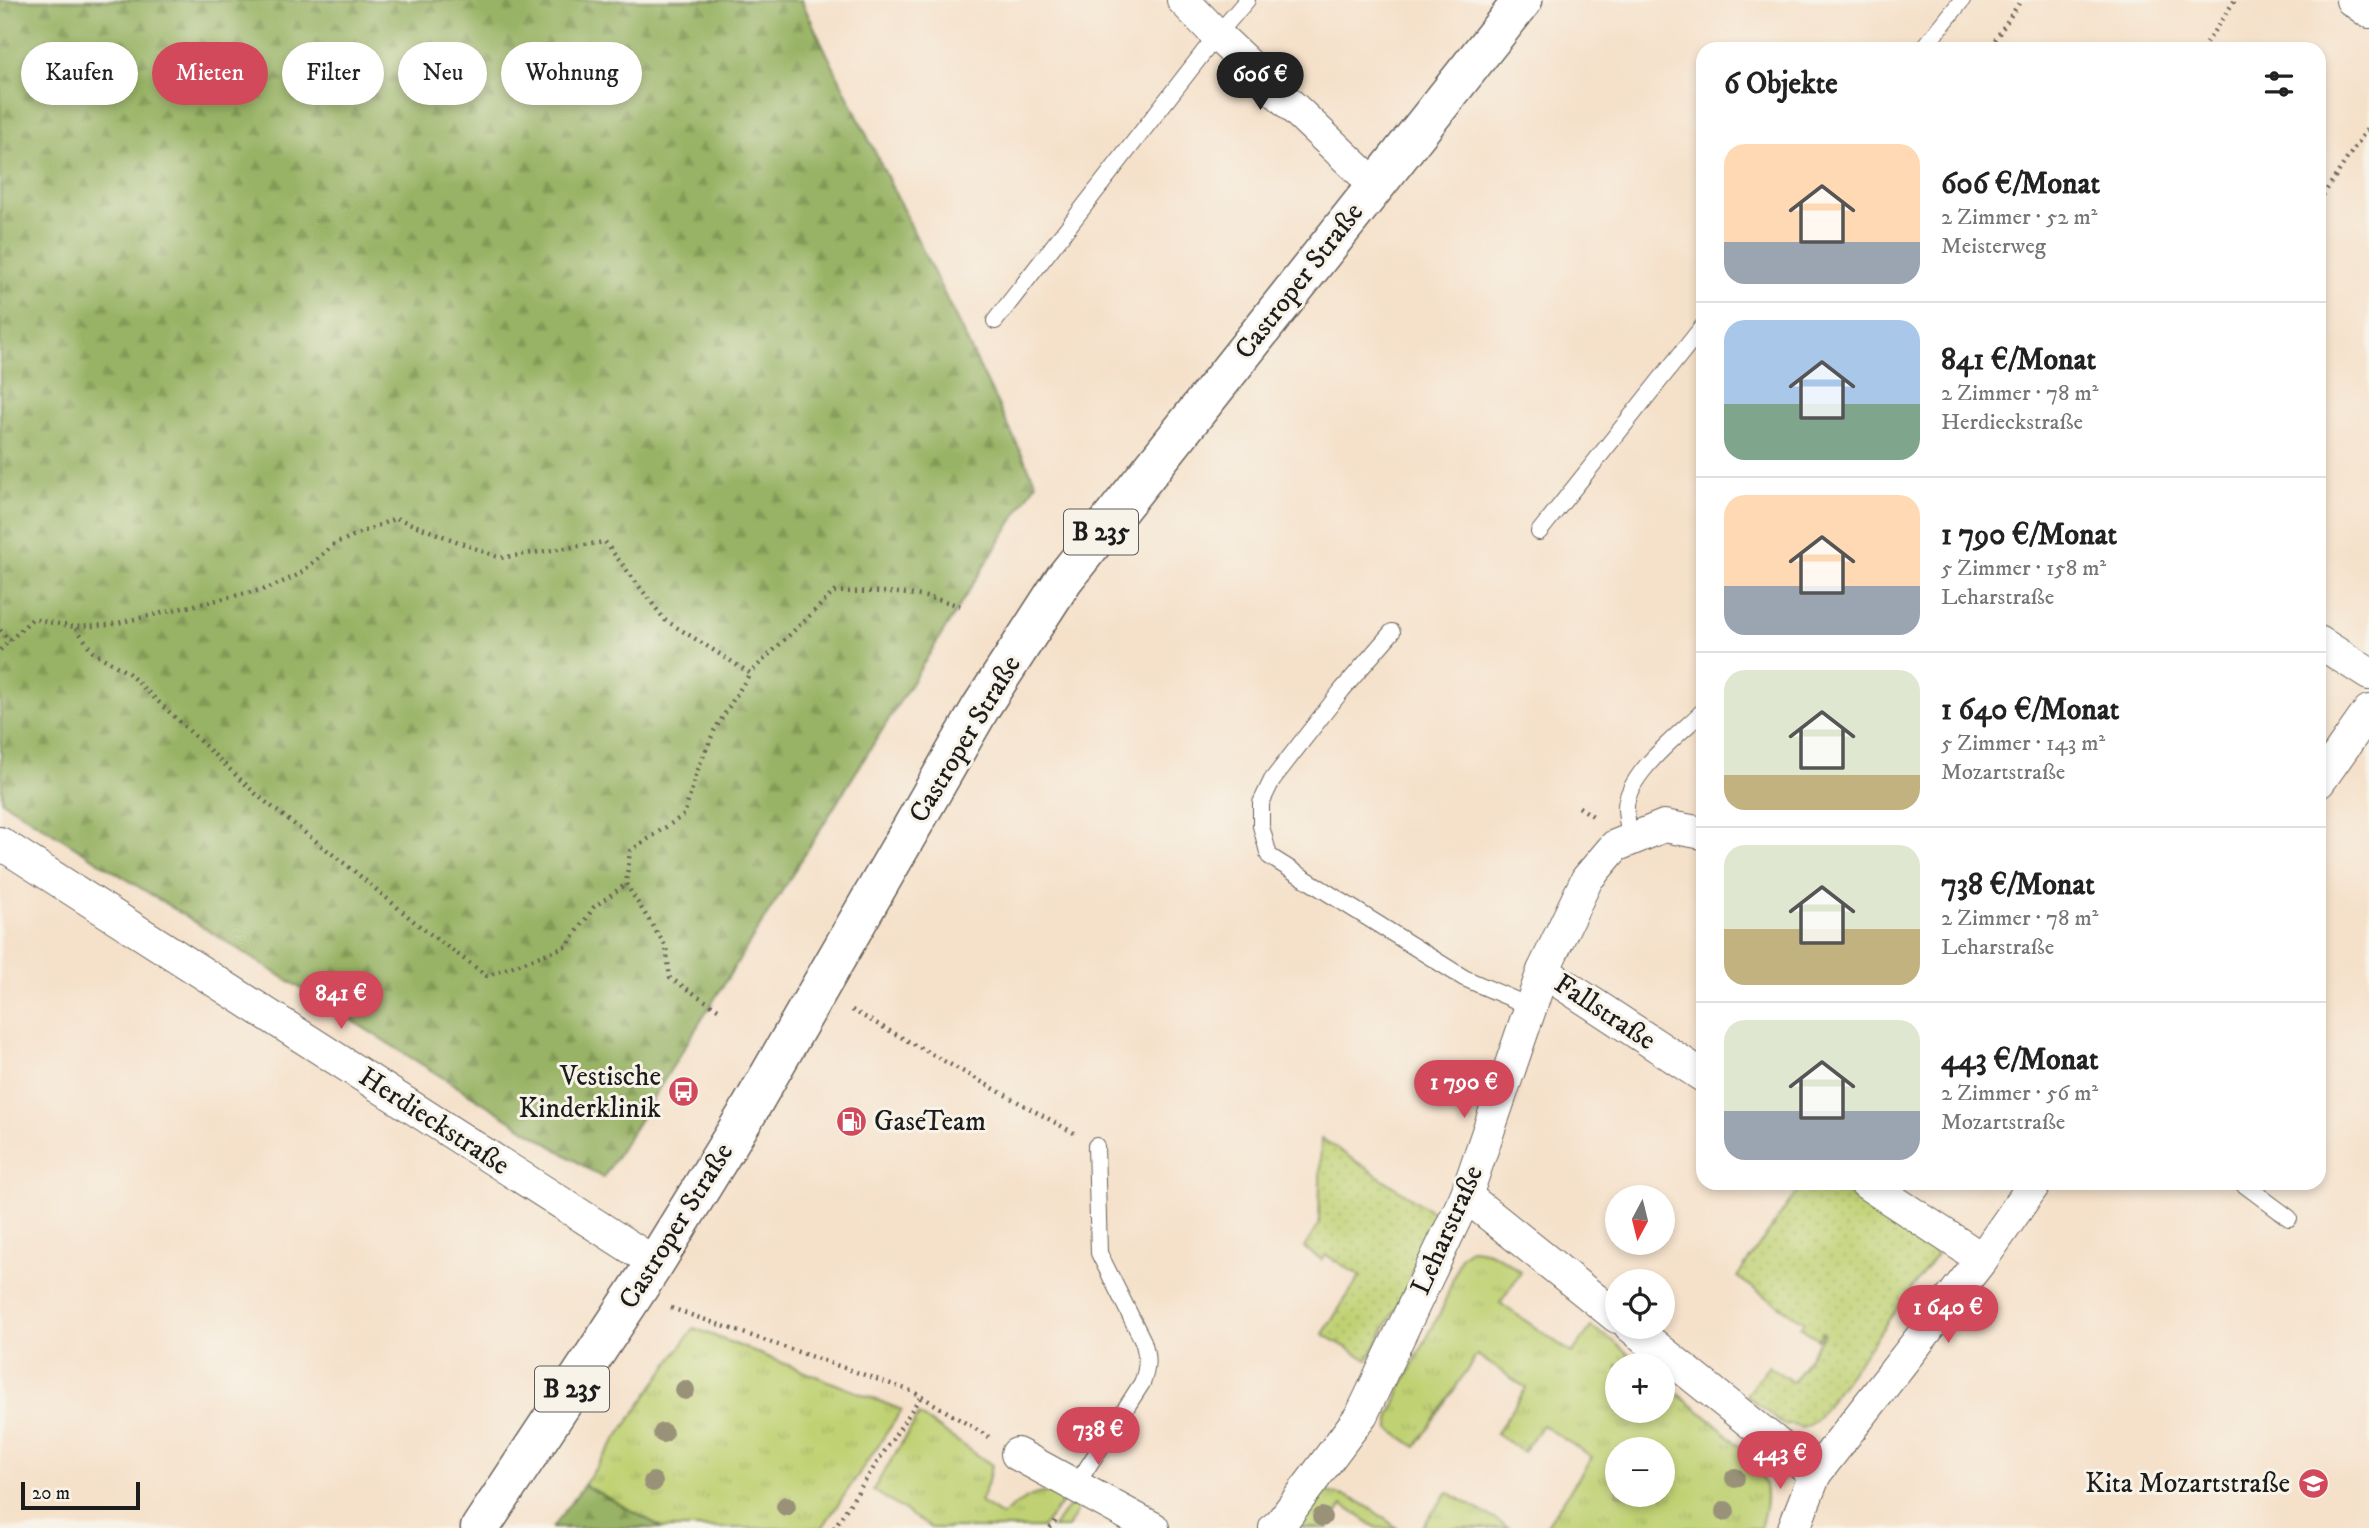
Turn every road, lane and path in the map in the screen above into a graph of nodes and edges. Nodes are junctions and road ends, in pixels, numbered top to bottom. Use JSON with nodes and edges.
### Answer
{"nodes":[{"id":1,"x":1183,"y":0,"type":"edge"},
{"id":2,"x":1247,"y":0,"type":"edge"},
{"id":3,"x":1523,"y":0,"type":"edge"},
{"id":4,"x":1962,"y":0,"type":"edge"},
{"id":5,"x":2021,"y":0,"type":"edge"},
{"id":6,"x":2235,"y":0,"type":"edge"},
{"id":7,"x":2352,"y":0,"type":"edge"},
{"id":8,"x":2369,"y":12,"type":"edge"},
{"id":9,"x":1217,"y":35,"type":"junction"},
{"id":10,"x":1994,"y":40,"type":"dead end"},
{"id":11,"x":1929,"y":42,"type":"edge"},
{"id":12,"x":2207,"y":42,"type":"edge"},
{"id":13,"x":2369,"y":126,"type":"edge"},
{"id":14,"x":1375,"y":185,"type":"junction"},
{"id":15,"x":2326,"y":190,"type":"edge"},
{"id":16,"x":995,"y":321,"type":"dead end"},
{"id":17,"x":1696,"y":335,"type":"edge"},
{"id":18,"x":1539,"y":533,"type":"dead end"},
{"id":19,"x":960,"y":606,"type":"dead end"},
{"id":20,"x":75,"y":627,"type":"junction"},
{"id":21,"x":0,"y":630,"type":"edge"},
{"id":22,"x":1392,"y":632,"type":"dead end"},
{"id":23,"x":10,"y":640,"type":"junction"},
{"id":24,"x":2326,"y":646,"type":"edge"},
{"id":25,"x":0,"y":650,"type":"edge"},
{"id":26,"x":751,"y":673,"type":"junction"},
{"id":27,"x":2369,"y":674,"type":"edge"},
{"id":28,"x":2369,"y":711,"type":"edge"},
{"id":29,"x":1696,"y":718,"type":"edge"},
{"id":30,"x":2326,"y":772,"type":"edge"},
{"id":31,"x":1696,"y":832,"type":"edge"},
{"id":32,"x":1630,"y":839,"type":"junction"},
{"id":33,"x":0,"y":843,"type":"edge"},
{"id":34,"x":626,"y":884,"type":"junction"},
{"id":35,"x":1543,"y":971,"type":"junction"},
{"id":36,"x":818,"y":991,"type":"junction"},
{"id":37,"x":1531,"y":1007,"type":"junction"},
{"id":38,"x":718,"y":1009,"type":"dead end"},
{"id":39,"x":1696,"y":1071,"type":"edge"},
{"id":40,"x":1096,"y":1146,"type":"joint"},
{"id":41,"x":1877,"y":1190,"type":"edge"},
{"id":42,"x":2030,"y":1190,"type":"edge"},
{"id":43,"x":2251,"y":1190,"type":"edge"},
{"id":44,"x":1466,"y":1196,"type":"junction"},
{"id":45,"x":2289,"y":1218,"type":"dead end"},
{"id":46,"x":1982,"y":1259,"type":"junction"},
{"id":47,"x":656,"y":1263,"type":"junction"},
{"id":48,"x":635,"y":1295,"type":"junction"},
{"id":49,"x":1605,"y":1307,"type":"edge"},
{"id":50,"x":1646,"y":1339,"type":"edge"},
{"id":51,"x":921,"y":1396,"type":"junction"},
{"id":52,"x":1017,"y":1454,"type":"joint"},
{"id":53,"x":1815,"y":1474,"type":"junction"},
{"id":54,"x":1076,"y":1485,"type":"junction"},
{"id":55,"x":1280,"y":1527,"type":"edge"},
{"id":56,"x":480,"y":1528,"type":"edge"},
{"id":57,"x":834,"y":1528,"type":"edge"},
{"id":58,"x":1153,"y":1528,"type":"edge"},
{"id":59,"x":1794,"y":1528,"type":"edge"}],
"edges":[{"from":1,"to":9,"type":"street"},
{"from":2,"to":9,"type":"lane"},
{"from":3,"to":14,"type":"main road","name":"Castroper Straße","number":"B 235"},
{"from":4,"to":11,"type":"lane"},
{"from":5,"to":10,"type":"path"},
{"from":6,"to":12,"type":"path"},
{"from":7,"to":8,"type":"street"},
{"from":9,"to":14,"type":"street"},
{"from":9,"to":16,"type":"lane"},
{"from":13,"to":15,"type":"path"},
{"from":14,"to":36,"type":"main road","name":"Castroper Straße","number":"B 235"},
{"from":17,"to":18,"type":"lane"},
{"from":19,"to":26,"type":"path"},
{"from":20,"to":23,"type":"path"},
{"from":20,"to":26,"type":"path"},
{"from":20,"to":34,"type":"path"},
{"from":21,"to":23,"type":"path"},
{"from":22,"to":37,"type":"lane"},
{"from":23,"to":25,"type":"path"},
{"from":24,"to":27,"type":"street"},
{"from":26,"to":34,"type":"path"},
{"from":28,"to":30,"type":"street"},
{"from":29,"to":32,"type":"lane"},
{"from":31,"to":32,"type":"street","name":"Leharstraße"},
{"from":32,"to":35,"type":"street","name":"Leharstraße"},
{"from":33,"to":47,"type":"street","name":"Herdieckstraße"},
{"from":34,"to":38,"type":"path"},
{"from":35,"to":37,"type":"street","name":"Leharstraße"},
{"from":35,"to":39,"type":"street","name":"Fallstraße"},
{"from":36,"to":40,"type":"path"},
{"from":36,"to":47,"type":"main road","name":"Castroper Straße","number":"B 235"},
{"from":37,"to":44,"type":"street","name":"Leharstraße"},
{"from":40,"to":54,"type":"lane"},
{"from":41,"to":46,"type":"street"},
{"from":42,"to":46,"type":"street"},
{"from":43,"to":45,"type":"lane"},
{"from":44,"to":49,"type":"street"},
{"from":44,"to":55,"type":"street","name":"Leharstraße"},
{"from":46,"to":53,"type":"street"},
{"from":47,"to":48,"type":"main road","name":"Castroper Straße","number":"B 235"},
{"from":48,"to":51,"type":"path"},
{"from":48,"to":56,"type":"main road","name":"Castroper Straße","number":"B 235"},
{"from":50,"to":53,"type":"street"},
{"from":51,"to":52,"type":"path"},
{"from":51,"to":57,"type":"path"},
{"from":52,"to":54,"type":"street"},
{"from":53,"to":59,"type":"street"},
{"from":54,"to":58,"type":"street"}]}
